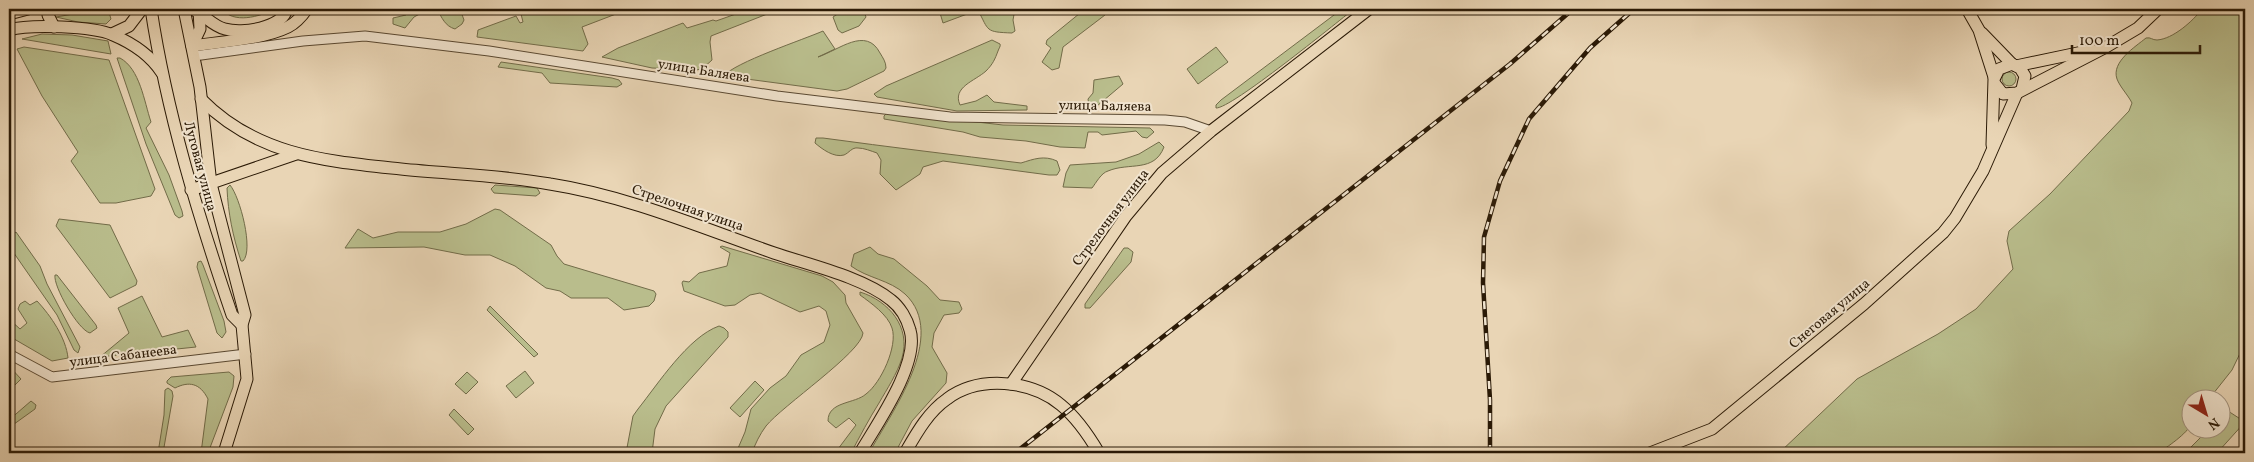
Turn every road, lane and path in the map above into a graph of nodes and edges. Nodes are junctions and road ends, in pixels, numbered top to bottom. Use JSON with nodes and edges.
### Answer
{"nodes":[{"id":1,"x":28,"y":9,"type":"edge"},
{"id":2,"x":49,"y":9,"type":"edge"},
{"id":3,"x":142,"y":9,"type":"edge"},
{"id":4,"x":151,"y":9,"type":"edge"},
{"id":5,"x":184,"y":9,"type":"edge"},
{"id":6,"x":288,"y":9,"type":"edge"},
{"id":7,"x":308,"y":9,"type":"edge"},
{"id":8,"x":1369,"y":9,"type":"edge"},
{"id":9,"x":1967,"y":9,"type":"edge"},
{"id":10,"x":2158,"y":9,"type":"edge"},
{"id":11,"x":197,"y":10,"type":"edge"},
{"id":12,"x":9,"y":14,"type":"edge"},
{"id":13,"x":54,"y":27,"type":"junction"},
{"id":14,"x":9,"y":30,"type":"edge"},
{"id":15,"x":1979,"y":30,"type":"junction"},
{"id":16,"x":112,"y":34,"type":"junction"},
{"id":17,"x":2106,"y":47,"type":"junction"},
{"id":18,"x":193,"y":51,"type":"junction"},
{"id":19,"x":2014,"y":65,"type":"junction"},
{"id":20,"x":163,"y":75,"type":"junction"},
{"id":21,"x":1994,"y":80,"type":"junction"},
{"id":22,"x":2019,"y":91,"type":"junction"},
{"id":23,"x":201,"y":99,"type":"junction"},
{"id":24,"x":1211,"y":130,"type":"junction"},
{"id":25,"x":296,"y":154,"type":"junction"},
{"id":26,"x":1991,"y":154,"type":"junction"},
{"id":27,"x":210,"y":184,"type":"junction"},
{"id":28,"x":191,"y":190,"type":"junction"},
{"id":29,"x":242,"y":325,"type":"junction"},
{"id":30,"x":9,"y":354,"type":"edge"},
{"id":31,"x":246,"y":354,"type":"junction"},
{"id":32,"x":1011,"y":384,"type":"junction"},
{"id":33,"x":224,"y":453,"type":"edge"},
{"id":34,"x":860,"y":453,"type":"edge"},
{"id":35,"x":905,"y":453,"type":"edge"},
{"id":36,"x":1099,"y":453,"type":"edge"},
{"id":37,"x":1650,"y":453,"type":"edge"}],
"edges":[{"from":1,"to":12,"type":"main road"},
{"from":2,"to":13,"type":"main road"},
{"from":3,"to":16,"type":"main road"},
{"from":4,"to":20,"type":"main road","name":"Луговая улица"},
{"from":5,"to":18,"type":"main road","name":"Луговая улица"},
{"from":6,"to":11,"type":"main road"},
{"from":7,"to":18,"type":"main road"},
{"from":8,"to":24,"type":"main road","name":"Стрелочная улица"},
{"from":9,"to":15,"type":"main road"},
{"from":10,"to":17,"type":"main road"},
{"from":11,"to":18,"type":"main road"},
{"from":13,"to":14,"type":"main road"},
{"from":13,"to":16,"type":"main road"},
{"from":15,"to":19,"type":"main road"},
{"from":15,"to":21,"type":"main road"},
{"from":16,"to":20,"type":"main road"},
{"from":17,"to":19,"type":"main road"},
{"from":17,"to":22,"type":"main road"},
{"from":18,"to":23,"type":"main road","name":"Луговая улица"},
{"from":18,"to":24,"type":"street","name":"улица Баляева"},
{"from":19,"to":21,"type":"main road"},
{"from":19,"to":22,"type":"main road"},
{"from":20,"to":28,"type":"main road","name":"Луговая улица"},
{"from":21,"to":22,"type":"main road"},
{"from":21,"to":26,"type":"main road","name":"Снеговая улица"},
{"from":22,"to":26,"type":"main road","name":"Снеговая улица"},
{"from":23,"to":25,"type":"main road","name":"Стрелочная улица"},
{"from":23,"to":27,"type":"main road","name":"Луговая улица"},
{"from":24,"to":32,"type":"main road","name":"Стрелочная улица"},
{"from":25,"to":27,"type":"main road"},
{"from":25,"to":34,"type":"main road","name":"Стрелочная улица"},
{"from":26,"to":37,"type":"main road","name":"Снеговая улица"},
{"from":27,"to":28,"type":"main road"},
{"from":27,"to":29,"type":"main road","name":"Луговая улица"},
{"from":28,"to":29,"type":"main road","name":"Луговая улица"},
{"from":29,"to":31,"type":"main road","name":"Луговая улица"},
{"from":30,"to":31,"type":"street","name":"улица Сабанеева"},
{"from":31,"to":33,"type":"main road","name":"Луговая улица"},
{"from":32,"to":35,"type":"main road"},
{"from":32,"to":36,"type":"main road"}]}
